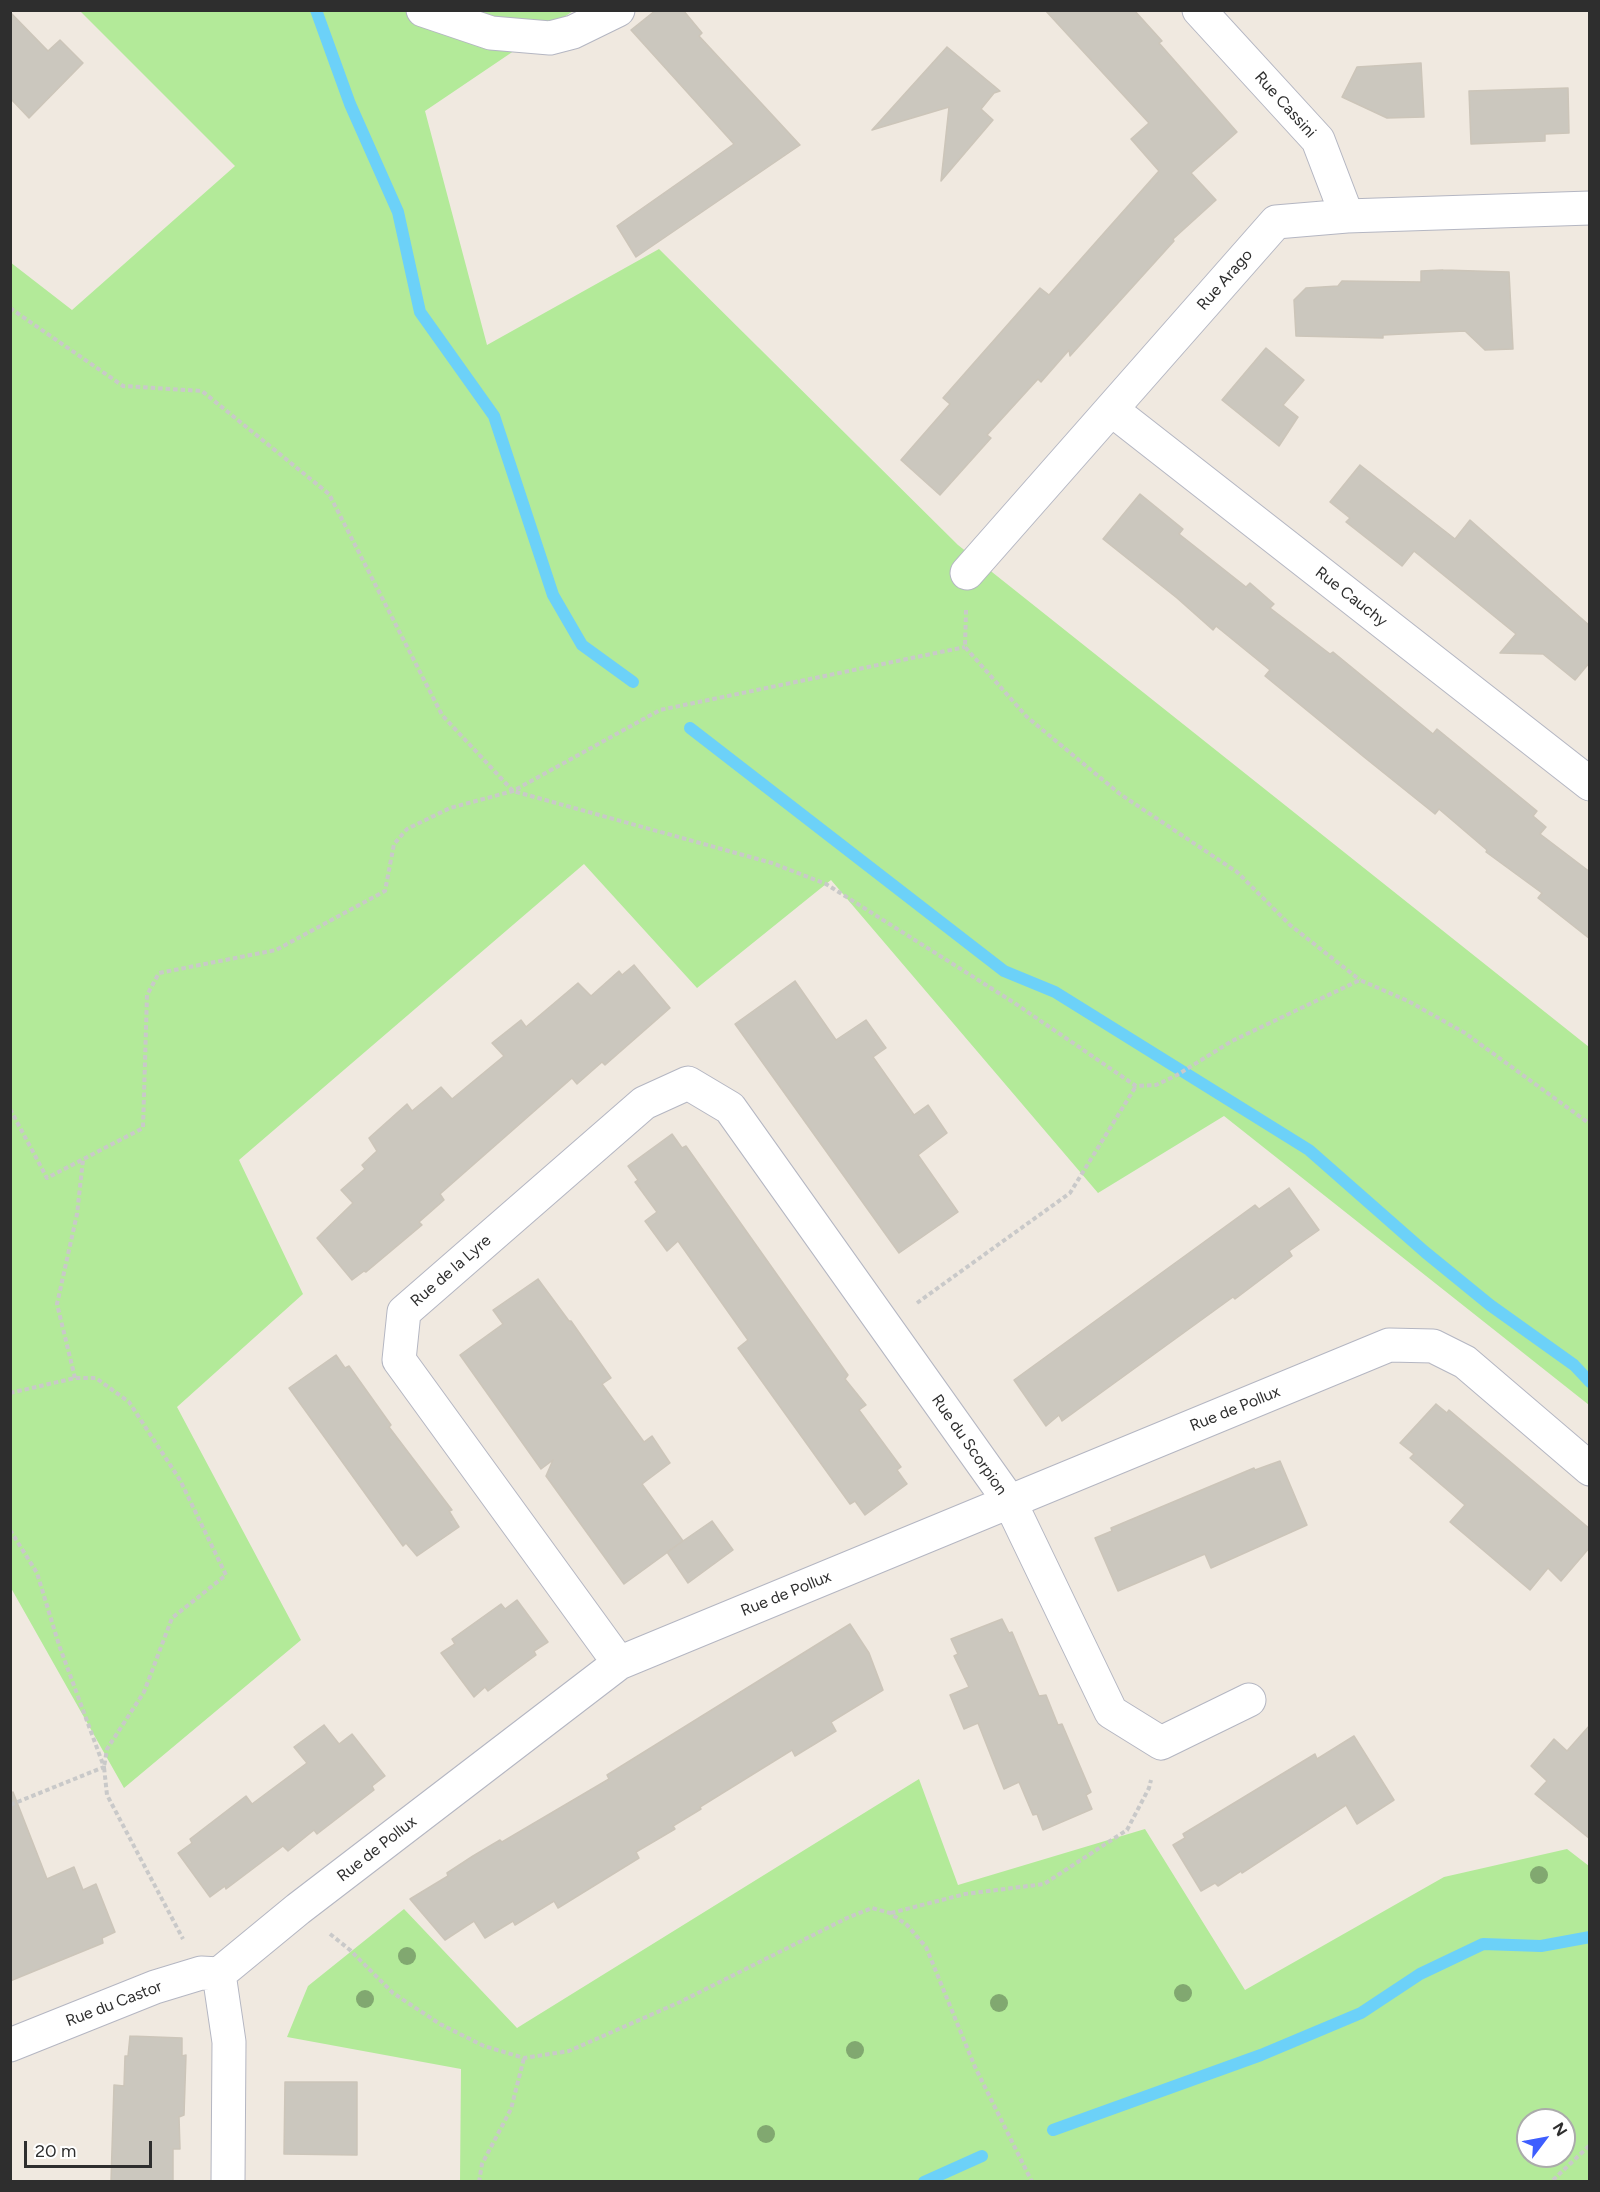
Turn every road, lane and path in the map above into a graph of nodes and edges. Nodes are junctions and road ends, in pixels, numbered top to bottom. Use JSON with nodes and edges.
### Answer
{"nodes":[{"id":1,"x":423,"y":10,"type":"edge"},
{"id":2,"x":618,"y":10,"type":"edge"},
{"id":3,"x":1199,"y":10,"type":"edge"},
{"id":4,"x":1590,"y":208,"type":"edge"},
{"id":5,"x":1347,"y":216,"type":"junction"},
{"id":6,"x":10,"y":308,"type":"edge"},
{"id":7,"x":1112,"y":410,"type":"junction"},
{"id":8,"x":967,"y":573,"type":"joint"},
{"id":9,"x":965,"y":646,"type":"junction"},
{"id":10,"x":1590,"y":784,"type":"edge"},
{"id":11,"x":513,"y":791,"type":"junction"},
{"id":12,"x":1360,"y":980,"type":"junction"},
{"id":13,"x":688,"y":1083,"type":"joint"},
{"id":14,"x":1136,"y":1086,"type":"junction"},
{"id":15,"x":10,"y":1109,"type":"edge"},
{"id":16,"x":1590,"y":1124,"type":"edge"},
{"id":17,"x":83,"y":1160,"type":"junction"},
{"id":18,"x":884,"y":1326,"type":"junction"},
{"id":19,"x":75,"y":1378,"type":"junction"},
{"id":20,"x":10,"y":1393,"type":"edge"},
{"id":21,"x":1590,"y":1469,"type":"edge"},
{"id":22,"x":1010,"y":1502,"type":"junction"},
{"id":23,"x":10,"y":1530,"type":"edge"},
{"id":24,"x":619,"y":1663,"type":"junction"},
{"id":25,"x":1249,"y":1700,"type":"dead end"},
{"id":26,"x":1161,"y":1743,"type":"junction"},
{"id":27,"x":104,"y":1767,"type":"junction"},
{"id":28,"x":10,"y":1805,"type":"edge"},
{"id":29,"x":298,"y":1909,"type":"junction"},
{"id":30,"x":890,"y":1913,"type":"junction"},
{"id":31,"x":210,"y":1973,"type":"junction"},
{"id":32,"x":10,"y":2045,"type":"edge"},
{"id":33,"x":524,"y":2058,"type":"junction"},
{"id":34,"x":1590,"y":2145,"type":"edge"},
{"id":35,"x":228,"y":2181,"type":"edge"},
{"id":36,"x":478,"y":2181,"type":"edge"},
{"id":37,"x":1032,"y":2181,"type":"edge"},
{"id":38,"x":1546,"y":2181,"type":"edge"},
{"id":39,"x":1553,"y":2181,"type":"edge"}],
"edges":[{"from":1,"to":2,"type":"street"},
{"from":3,"to":5,"type":"street","name":"Rue Cassini"},
{"from":4,"to":5,"type":"street","name":"Rue Arago"},
{"from":5,"to":7,"type":"street","name":"Rue Arago"},
{"from":6,"to":11,"type":"path"},
{"from":7,"to":8,"type":"street","name":"Rue Arago"},
{"from":7,"to":10,"type":"street","name":"Rue Cauchy"},
{"from":8,"to":9,"type":"path"},
{"from":9,"to":11,"type":"path"},
{"from":9,"to":12,"type":"path"},
{"from":11,"to":14,"type":"path"},
{"from":11,"to":17,"type":"path"},
{"from":12,"to":14,"type":"path"},
{"from":12,"to":16,"type":"path"},
{"from":13,"to":18,"type":"street","name":"Rue du Scorpion"},
{"from":13,"to":24,"type":"street","name":"Rue de la Lyre"},
{"from":14,"to":18,"type":"path"},
{"from":15,"to":17,"type":"path"},
{"from":17,"to":19,"type":"path"},
{"from":18,"to":22,"type":"street","name":"Rue du Scorpion"},
{"from":19,"to":20,"type":"path"},
{"from":19,"to":27,"type":"path"},
{"from":21,"to":22,"type":"street","name":"Rue de Pollux"},
{"from":22,"to":24,"type":"street","name":"Rue de Pollux"},
{"from":22,"to":26,"type":"street","name":"Rue du Scorpion"},
{"from":23,"to":27,"type":"path"},
{"from":24,"to":29,"type":"street","name":"Rue de Pollux"},
{"from":25,"to":26,"type":"street"},
{"from":26,"to":30,"type":"path"},
{"from":27,"to":28,"type":"path"},
{"from":27,"to":31,"type":"path"},
{"from":29,"to":31,"type":"street","name":"Rue de Pollux"},
{"from":29,"to":33,"type":"path"},
{"from":30,"to":33,"type":"path"},
{"from":30,"to":37,"type":"path"},
{"from":31,"to":32,"type":"street","name":"Rue du Castor"},
{"from":31,"to":35,"type":"street"},
{"from":33,"to":36,"type":"path"},
{"from":34,"to":39,"type":"path"},
{"from":38,"to":39,"type":"path"}]}
